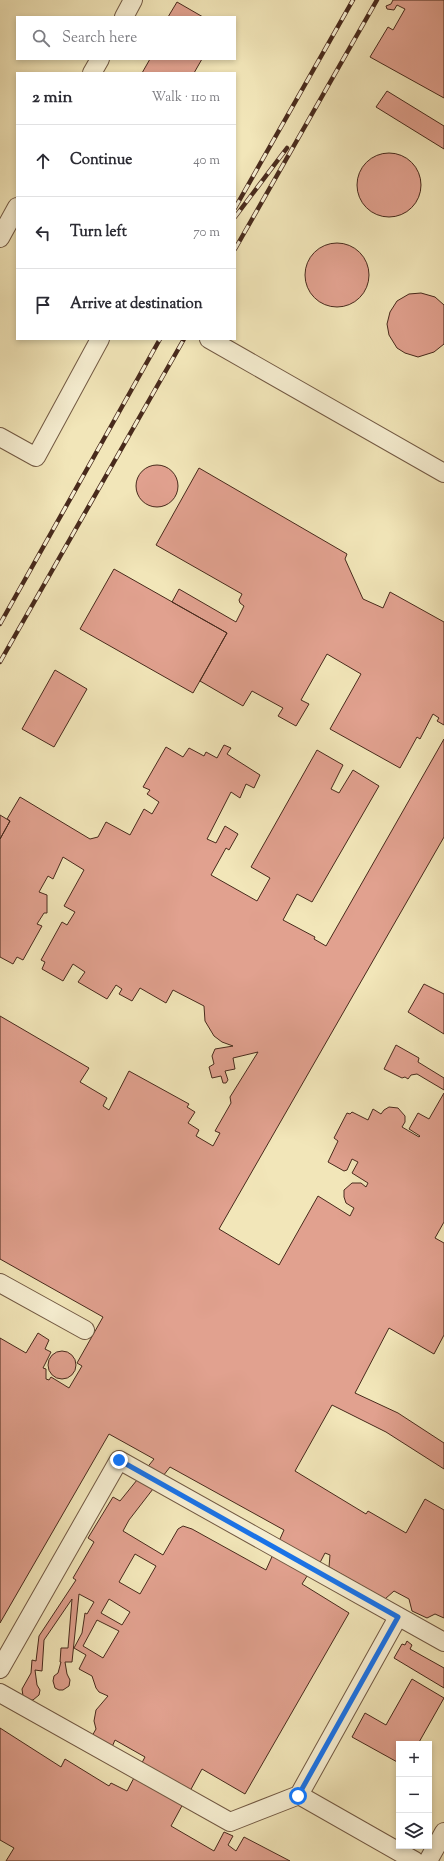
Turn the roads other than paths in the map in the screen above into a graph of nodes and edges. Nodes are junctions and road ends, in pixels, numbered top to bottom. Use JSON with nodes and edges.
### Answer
{"nodes":[{"id":1,"x":133,"y":0,"type":"edge"},
{"id":2,"x":125,"y":16,"type":"edge"},
{"id":3,"x":99,"y":60,"type":"edge"},
{"id":4,"x":93,"y":72,"type":"edge"},
{"id":5,"x":16,"y":209,"type":"edge"},
{"id":6,"x":0,"y":238,"type":"edge"},
{"id":7,"x":99,"y":340,"type":"edge"},
{"id":8,"x":211,"y":340,"type":"edge"},
{"id":9,"x":0,"y":437,"type":"edge"},
{"id":10,"x":444,"y":473,"type":"edge"},
{"id":11,"x":0,"y":1283,"type":"edge"},
{"id":12,"x":84,"y":1330,"type":"dead end"},
{"id":13,"x":398,"y":1617,"type":"junction"},
{"id":14,"x":444,"y":1642,"type":"edge"},
{"id":15,"x":0,"y":1669,"type":"edge"},
{"id":16,"x":0,"y":1692,"type":"edge"},
{"id":17,"x":298,"y":1796,"type":"junction"},
{"id":18,"x":444,"y":1832,"type":"edge"},
{"id":19,"x":415,"y":1861,"type":"edge"},
{"id":20,"x":428,"y":1861,"type":"edge"}],
"edges":[{"from":1,"to":2,"type":"lane"},
{"from":3,"to":4,"type":"lane"},
{"from":5,"to":6,"type":"lane"},
{"from":7,"to":9,"type":"lane"},
{"from":8,"to":10,"type":"lane"},
{"from":11,"to":12,"type":"lane"},
{"from":13,"to":14,"type":"lane"},
{"from":13,"to":15,"type":"lane"},
{"from":13,"to":17,"type":"lane"},
{"from":16,"to":17,"type":"lane"},
{"from":17,"to":19,"type":"lane"},
{"from":18,"to":20,"type":"lane"}]}
